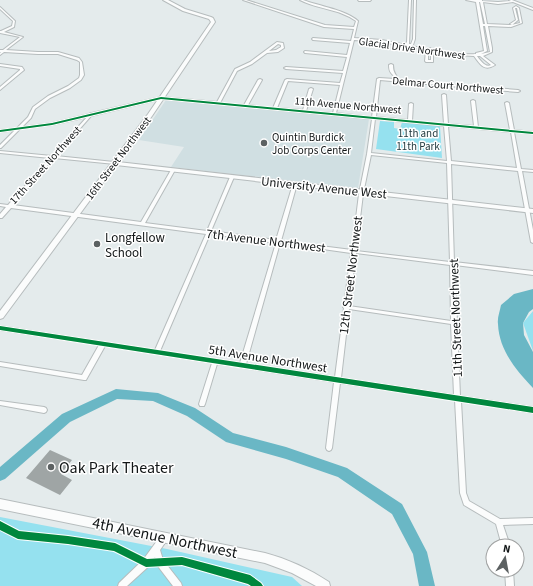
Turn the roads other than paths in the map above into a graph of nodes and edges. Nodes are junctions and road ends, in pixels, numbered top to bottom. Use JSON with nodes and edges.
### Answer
{"nodes":[{"id":1,"x":165,"y":0,"type":"edge"},
{"id":2,"x":244,"y":0,"type":"edge"},
{"id":3,"x":301,"y":0,"type":"edge"},
{"id":4,"x":359,"y":0,"type":"edge"},
{"id":5,"x":370,"y":0,"type":"edge"},
{"id":6,"x":410,"y":0,"type":"edge"},
{"id":7,"x":415,"y":0,"type":"edge"},
{"id":8,"x":467,"y":0,"type":"edge"},
{"id":9,"x":477,"y":0,"type":"edge"},
{"id":10,"x":481,"y":0,"type":"edge"},
{"id":11,"x":511,"y":1,"type":"edge"},
{"id":12,"x":519,"y":5,"type":"junction"},
{"id":13,"x":0,"y":8,"type":"edge"},
{"id":14,"x":533,"y":9,"type":"edge"},
{"id":15,"x":481,"y":24,"type":"junction"},
{"id":16,"x":486,"y":24,"type":"junction"},
{"id":17,"x":355,"y":28,"type":"junction"},
{"id":18,"x":1,"y":32,"type":"edge"},
{"id":19,"x":313,"y":39,"type":"dead end"},
{"id":20,"x":352,"y":39,"type":"junction"},
{"id":21,"x":407,"y":44,"type":"junction"},
{"id":22,"x":412,"y":44,"type":"junction"},
{"id":23,"x":430,"y":49,"type":"junction"},
{"id":24,"x":2,"y":51,"type":"edge"},
{"id":25,"x":266,"y":52,"type":"junction"},
{"id":26,"x":305,"y":52,"type":"dead end"},
{"id":27,"x":0,"y":54,"type":"edge"},
{"id":28,"x":477,"y":55,"type":"junction"},
{"id":29,"x":347,"y":56,"type":"junction"},
{"id":30,"x":0,"y":65,"type":"edge"},
{"id":31,"x":391,"y":65,"type":"dead end"},
{"id":32,"x":286,"y":68,"type":"dead end"},
{"id":33,"x":343,"y":72,"type":"junction"},
{"id":34,"x":379,"y":78,"type":"joint"},
{"id":35,"x":260,"y":80,"type":"dead end"},
{"id":36,"x":397,"y":80,"type":"junction"},
{"id":37,"x":340,"y":84,"type":"junction"},
{"id":38,"x":0,"y":89,"type":"edge"},
{"id":39,"x":311,"y":89,"type":"dead end"},
{"id":40,"x":518,"y":91,"type":"dead end"},
{"id":41,"x":444,"y":94,"type":"dead end"},
{"id":42,"x":161,"y":98,"type":"junction"},
{"id":43,"x":473,"y":101,"type":"dead end"},
{"id":44,"x":218,"y":103,"type":"junction"},
{"id":45,"x":507,"y":103,"type":"dead end"},
{"id":46,"x":411,"y":104,"type":"dead end"},
{"id":47,"x":246,"y":106,"type":"junction"},
{"id":48,"x":275,"y":108,"type":"junction"},
{"id":49,"x":304,"y":111,"type":"junction"},
{"id":50,"x":91,"y":114,"type":"junction"},
{"id":51,"x":334,"y":114,"type":"junction"},
{"id":52,"x":374,"y":117,"type":"junction"},
{"id":53,"x":410,"y":121,"type":"junction"},
{"id":54,"x":445,"y":124,"type":"junction"},
{"id":55,"x":476,"y":127,"type":"junction"},
{"id":56,"x":17,"y":129,"type":"junction"},
{"id":57,"x":512,"y":130,"type":"junction"},
{"id":58,"x":0,"y":131,"type":"edge"},
{"id":59,"x":533,"y":132,"type":"edge"},
{"id":60,"x":0,"y":146,"type":"edge"},
{"id":61,"x":0,"y":152,"type":"edge"},
{"id":62,"x":368,"y":154,"type":"junction"},
{"id":63,"x":52,"y":157,"type":"junction"},
{"id":64,"x":448,"y":162,"type":"junction"},
{"id":65,"x":114,"y":163,"type":"junction"},
{"id":66,"x":519,"y":169,"type":"junction"},
{"id":67,"x":173,"y":170,"type":"junction"},
{"id":68,"x":533,"y":171,"type":"edge"},
{"id":69,"x":232,"y":177,"type":"junction"},
{"id":70,"x":295,"y":184,"type":"junction"},
{"id":71,"x":361,"y":192,"type":"junction"},
{"id":72,"x":450,"y":202,"type":"junction"},
{"id":73,"x":0,"y":205,"type":"edge"},
{"id":74,"x":9,"y":207,"type":"junction"},
{"id":75,"x":530,"y":210,"type":"edge"},
{"id":76,"x":75,"y":215,"type":"junction"},
{"id":77,"x":0,"y":217,"type":"edge"},
{"id":78,"x":142,"y":224,"type":"junction"},
{"id":79,"x":208,"y":232,"type":"junction"},
{"id":80,"x":279,"y":242,"type":"junction"},
{"id":81,"x":533,"y":242,"type":"edge"},
{"id":82,"x":353,"y":252,"type":"junction"},
{"id":83,"x":453,"y":263,"type":"junction"},
{"id":84,"x":533,"y":273,"type":"edge"},
{"id":85,"x":346,"y":307,"type":"junction"},
{"id":86,"x":0,"y":316,"type":"edge"},
{"id":87,"x":455,"y":323,"type":"junction"},
{"id":88,"x":0,"y":328,"type":"edge"},
{"id":89,"x":103,"y":344,"type":"junction"},
{"id":90,"x":157,"y":352,"type":"junction"},
{"id":91,"x":215,"y":361,"type":"junction"},
{"id":92,"x":0,"y":364,"type":"edge"},
{"id":93,"x":242,"y":366,"type":"junction"},
{"id":94,"x":337,"y":380,"type":"junction"},
{"id":95,"x":458,"y":400,"type":"junction"},
{"id":96,"x":0,"y":403,"type":"edge"},
{"id":97,"x":202,"y":404,"type":"dead end"},
{"id":98,"x":44,"y":410,"type":"dead end"},
{"id":99,"x":533,"y":410,"type":"edge"},
{"id":100,"x":329,"y":448,"type":"dead end"},
{"id":101,"x":0,"y":504,"type":"edge"},
{"id":102,"x":533,"y":521,"type":"edge"},
{"id":103,"x":499,"y":522,"type":"junction"},
{"id":104,"x":166,"y":536,"type":"junction"},
{"id":105,"x":504,"y":538,"type":"edge"},
{"id":106,"x":156,"y":549,"type":"junction"},
{"id":107,"x":122,"y":586,"type":"edge"},
{"id":108,"x":178,"y":586,"type":"edge"},
{"id":109,"x":325,"y":586,"type":"edge"}],
"edges":[{"from":1,"to":42,"type":"street","name":"16th Street Northwest"},
{"from":2,"to":17,"type":"street"},
{"from":3,"to":17,"type":"street"},
{"from":4,"to":5,"type":"street"},
{"from":6,"to":21,"type":"street"},
{"from":7,"to":22,"type":"street"},
{"from":8,"to":9,"type":"street"},
{"from":9,"to":10,"type":"street"},
{"from":9,"to":15,"type":"street"},
{"from":10,"to":11,"type":"street"},
{"from":10,"to":16,"type":"street","name":"Glacial Drive Northwest"},
{"from":11,"to":12,"type":"street"},
{"from":12,"to":14,"type":"street"},
{"from":12,"to":16,"type":"street"},
{"from":13,"to":18,"type":"street"},
{"from":15,"to":16,"type":"street"},
{"from":15,"to":28,"type":"street"},
{"from":16,"to":28,"type":"street","name":"Glacial Drive Northwest"},
{"from":17,"to":20,"type":"street"},
{"from":18,"to":24,"type":"street"},
{"from":19,"to":20,"type":"street","name":"Glacial Drive Northwest"},
{"from":20,"to":21,"type":"street","name":"Glacial Drive Northwest"},
{"from":20,"to":29,"type":"street"},
{"from":21,"to":22,"type":"street"},
{"from":21,"to":23,"type":"street","name":"Glacial Drive Northwest"},
{"from":22,"to":23,"type":"street"},
{"from":23,"to":28,"type":"street","name":"Glacial Drive Northwest"},
{"from":24,"to":27,"type":"street"},
{"from":24,"to":56,"type":"street"},
{"from":25,"to":25,"type":"street"},
{"from":25,"to":44,"type":"street"},
{"from":26,"to":29,"type":"street"},
{"from":28,"to":28,"type":"street"},
{"from":29,"to":33,"type":"street"},
{"from":30,"to":38,"type":"street"},
{"from":31,"to":36,"type":"street"},
{"from":32,"to":33,"type":"street"},
{"from":33,"to":37,"type":"street"},
{"from":34,"to":36,"type":"street","name":"Delmar Court Northwest"},
{"from":34,"to":52,"type":"street","name":"12th Street Northwest"},
{"from":35,"to":47,"type":"street"},
{"from":36,"to":40,"type":"street","name":"Delmar Court Northwest"},
{"from":37,"to":48,"type":"street"},
{"from":37,"to":51,"type":"street"},
{"from":39,"to":49,"type":"street"},
{"from":41,"to":54,"type":"street","name":"11th Street Northwest"},
{"from":42,"to":44,"type":"street","name":"11th Avenue Northwest"},
{"from":42,"to":50,"type":"street","name":"11th Avenue Northwest"},
{"from":42,"to":65,"type":"street","name":"16th Street Northwest"},
{"from":43,"to":55,"type":"street"},
{"from":44,"to":47,"type":"street","name":"11th Avenue Northwest"},
{"from":45,"to":57,"type":"street"},
{"from":46,"to":53,"type":"street"},
{"from":47,"to":48,"type":"street","name":"11th Avenue Northwest"},
{"from":48,"to":49,"type":"street","name":"11th Avenue Northwest"},
{"from":49,"to":51,"type":"street","name":"11th Avenue Northwest"},
{"from":50,"to":56,"type":"street","name":"11th Avenue Northwest"},
{"from":50,"to":63,"type":"street","name":"17th Street Northwest"},
{"from":51,"to":52,"type":"street","name":"11th Avenue Northwest"},
{"from":52,"to":53,"type":"street","name":"11th Avenue Northwest"},
{"from":52,"to":62,"type":"street","name":"12th Street Northwest"},
{"from":53,"to":54,"type":"street","name":"11th Avenue Northwest"},
{"from":54,"to":55,"type":"street","name":"11th Avenue Northwest"},
{"from":54,"to":64,"type":"street","name":"11th Street Northwest"},
{"from":55,"to":57,"type":"street","name":"11th Avenue Northwest"},
{"from":56,"to":58,"type":"street","name":"11th Avenue Northwest"},
{"from":56,"to":60,"type":"street"},
{"from":57,"to":59,"type":"street","name":"11th Avenue Northwest"},
{"from":57,"to":66,"type":"street"},
{"from":61,"to":63,"type":"street"},
{"from":62,"to":64,"type":"street"},
{"from":62,"to":71,"type":"street","name":"12th Street Northwest"},
{"from":63,"to":65,"type":"street"},
{"from":63,"to":74,"type":"street","name":"17th Street Northwest"},
{"from":64,"to":66,"type":"street"},
{"from":64,"to":72,"type":"street","name":"11th Street Northwest"},
{"from":65,"to":67,"type":"street","name":"University Avenue West"},
{"from":65,"to":76,"type":"street","name":"16th Street Northwest"},
{"from":66,"to":68,"type":"street"},
{"from":66,"to":75,"type":"street"},
{"from":67,"to":69,"type":"street","name":"University Avenue West"},
{"from":67,"to":78,"type":"street"},
{"from":69,"to":70,"type":"street","name":"University Avenue West"},
{"from":69,"to":79,"type":"street"},
{"from":70,"to":71,"type":"street","name":"University Avenue West"},
{"from":70,"to":80,"type":"street"},
{"from":71,"to":72,"type":"street","name":"University Avenue West"},
{"from":71,"to":82,"type":"street","name":"12th Street Northwest"},
{"from":72,"to":75,"type":"street","name":"University Avenue West"},
{"from":72,"to":83,"type":"street","name":"11th Street Northwest"},
{"from":73,"to":74,"type":"street","name":"7th Avenue Northwest"},
{"from":74,"to":76,"type":"street","name":"7th Avenue Northwest"},
{"from":74,"to":77,"type":"street","name":"17th Street Northwest"},
{"from":75,"to":81,"type":"street"},
{"from":76,"to":78,"type":"street","name":"7th Avenue Northwest"},
{"from":76,"to":86,"type":"street","name":"16th Street Northwest"},
{"from":78,"to":79,"type":"street","name":"7th Avenue Northwest"},
{"from":79,"to":80,"type":"street","name":"7th Avenue Northwest"},
{"from":79,"to":90,"type":"street"},
{"from":80,"to":82,"type":"street","name":"7th Avenue Northwest"},
{"from":80,"to":93,"type":"street"},
{"from":82,"to":83,"type":"street","name":"7th Avenue Northwest"},
{"from":82,"to":85,"type":"street","name":"12th Street Northwest"},
{"from":83,"to":84,"type":"street","name":"7th Avenue Northwest"},
{"from":83,"to":87,"type":"street","name":"11th Street Northwest"},
{"from":85,"to":87,"type":"street"},
{"from":85,"to":94,"type":"street","name":"12th Street Northwest"},
{"from":87,"to":95,"type":"street","name":"11th Street Northwest"},
{"from":88,"to":89,"type":"street","name":"5th Avenue Northwest"},
{"from":89,"to":90,"type":"street","name":"5th Avenue Northwest"},
{"from":89,"to":92,"type":"street"},
{"from":90,"to":91,"type":"street","name":"5th Avenue Northwest"},
{"from":91,"to":93,"type":"street","name":"5th Avenue Northwest"},
{"from":91,"to":97,"type":"street"},
{"from":93,"to":94,"type":"street","name":"5th Avenue Northwest"},
{"from":94,"to":95,"type":"street","name":"5th Avenue Northwest"},
{"from":94,"to":100,"type":"street","name":"12th Street Northwest"},
{"from":95,"to":99,"type":"street","name":"5th Avenue Northwest"},
{"from":95,"to":103,"type":"street","name":"11th Street Northwest"},
{"from":96,"to":98,"type":"street"},
{"from":101,"to":104,"type":"street","name":"4th Avenue Northwest"},
{"from":102,"to":103,"type":"street"},
{"from":103,"to":105,"type":"street"},
{"from":104,"to":106,"type":"street"},
{"from":104,"to":109,"type":"street","name":"4th Avenue Northwest"},
{"from":106,"to":107,"type":"street"},
{"from":106,"to":108,"type":"street"}]}
